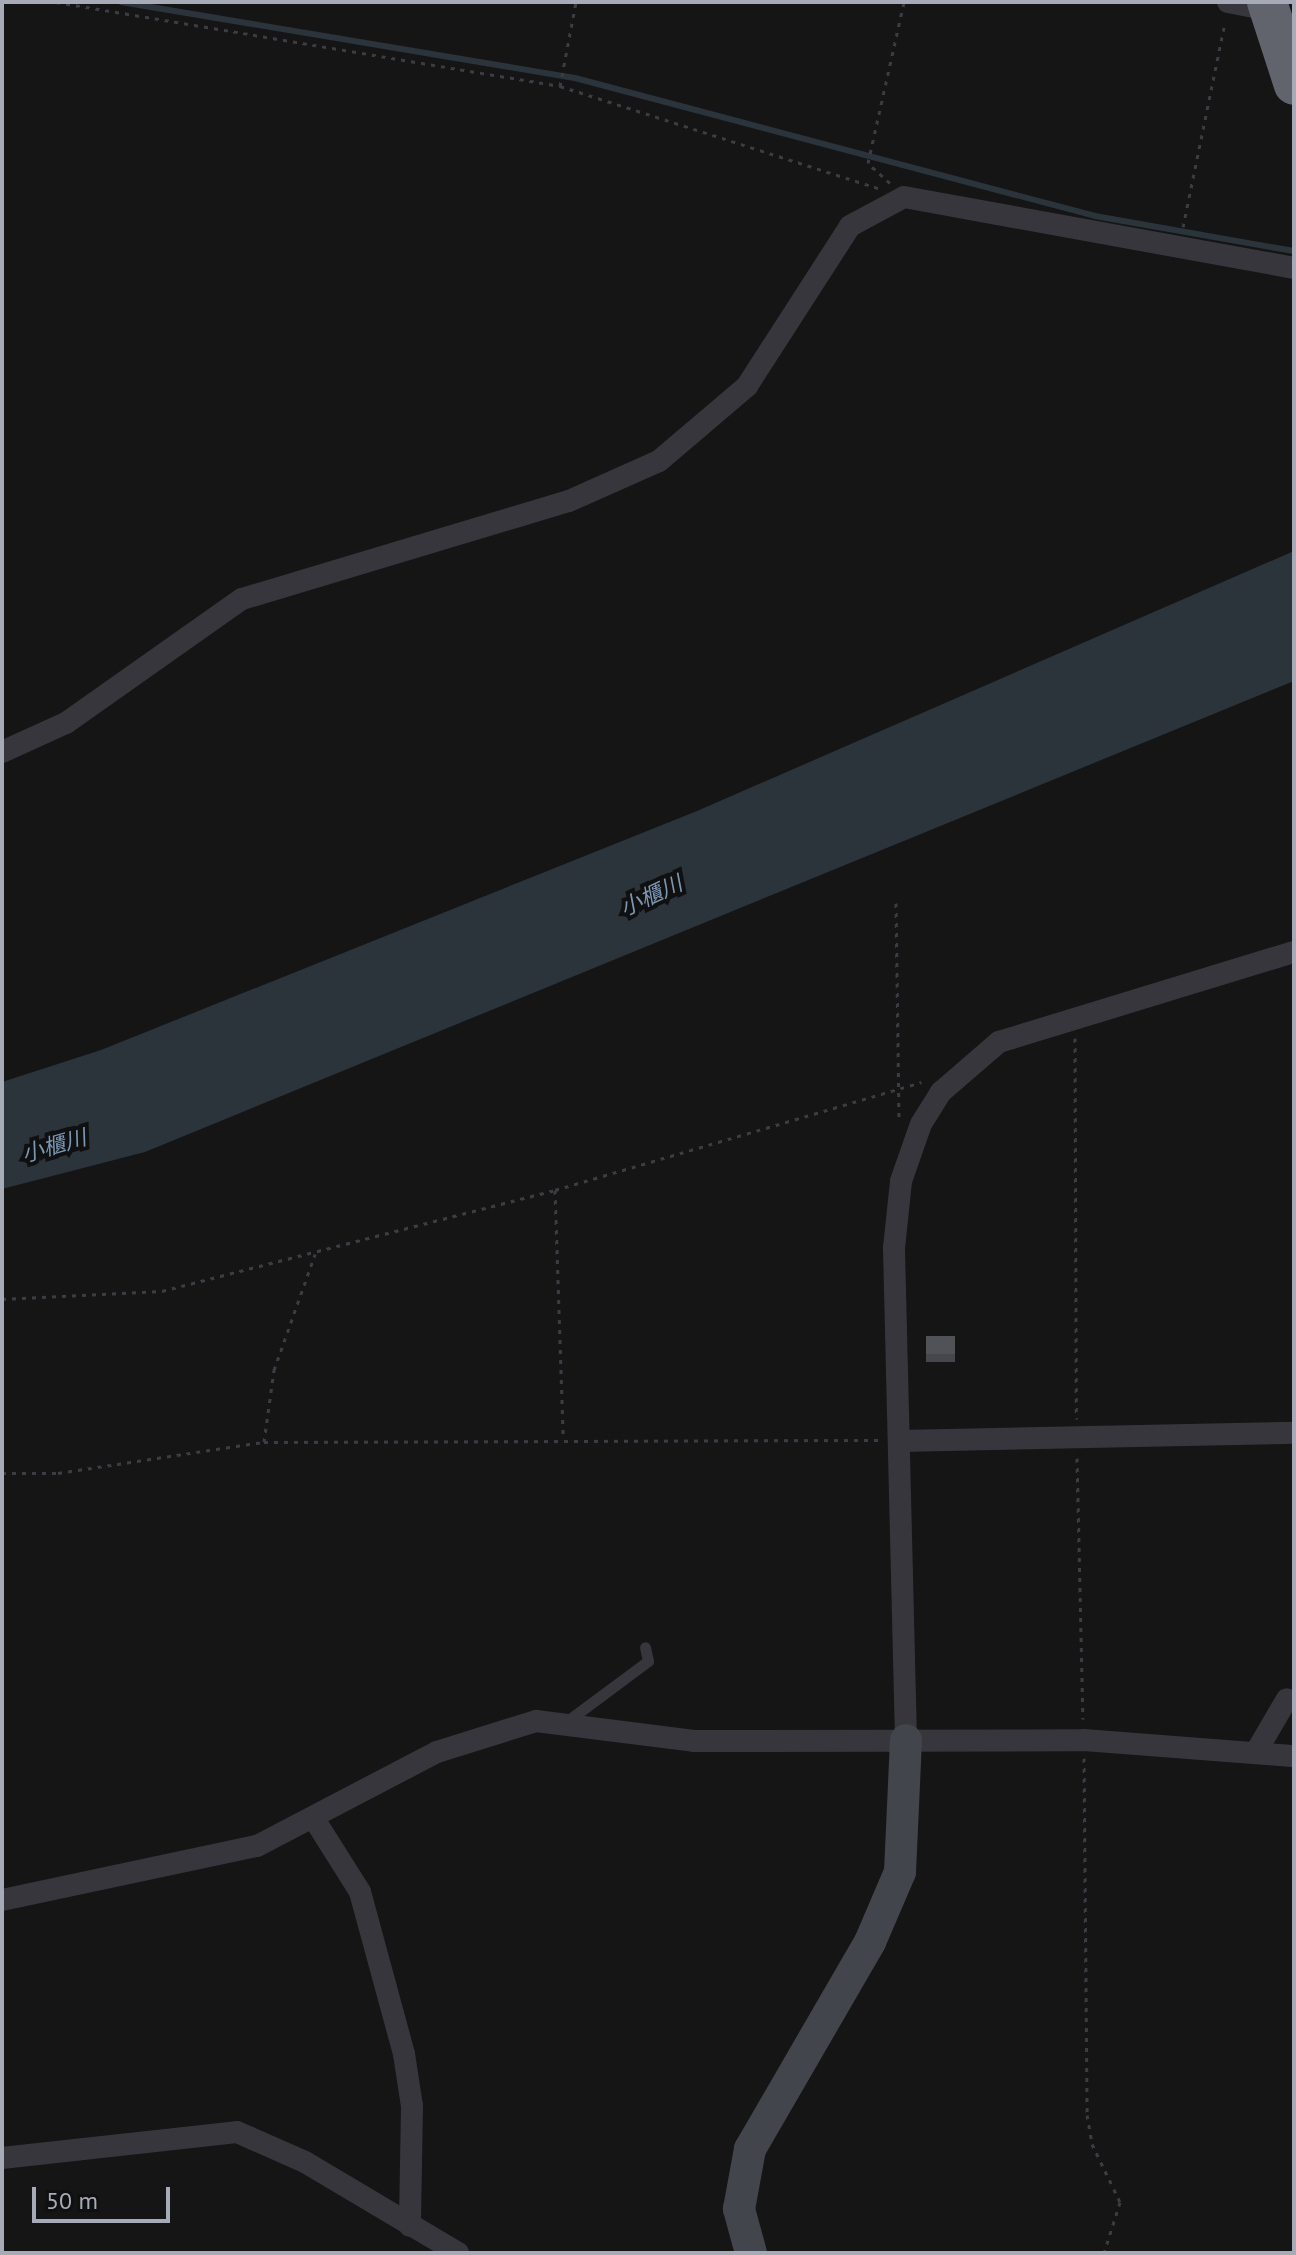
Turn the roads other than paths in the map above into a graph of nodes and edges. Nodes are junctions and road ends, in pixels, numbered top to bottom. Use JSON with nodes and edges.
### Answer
{"nodes":[{"id":1,"x":1246,"y":4,"type":"edge"},
{"id":2,"x":1294,"y":85,"type":"edge"},
{"id":3,"x":1294,"y":268,"type":"edge"},
{"id":4,"x":2,"y":752,"type":"edge"},
{"id":5,"x":1294,"y":952,"type":"edge"},
{"id":6,"x":1294,"y":1433,"type":"edge"},
{"id":7,"x":900,"y":1441,"type":"junction"},
{"id":8,"x":645,"y":1647,"type":"dead end"},
{"id":9,"x":1287,"y":1699,"type":"dead end"},
{"id":10,"x":566,"y":1722,"type":"junction"},
{"id":11,"x":906,"y":1740,"type":"junction"},
{"id":12,"x":1256,"y":1752,"type":"junction"},
{"id":13,"x":1294,"y":1756,"type":"edge"},
{"id":14,"x":316,"y":1822,"type":"junction"},
{"id":15,"x":2,"y":1900,"type":"edge"},
{"id":16,"x":2,"y":2158,"type":"edge"},
{"id":17,"x":410,"y":2226,"type":"junction"},
{"id":18,"x":458,"y":2253,"type":"edge"},
{"id":19,"x":729,"y":2253,"type":"edge"},
{"id":20,"x":751,"y":2253,"type":"edge"}],
"edges":[{"from":1,"to":2,"type":"highway"},
{"from":3,"to":4,"type":"street"},
{"from":5,"to":7,"type":"street"},
{"from":6,"to":7,"type":"street"},
{"from":7,"to":11,"type":"street"},
{"from":8,"to":10,"type":"lane"},
{"from":9,"to":12,"type":"street"},
{"from":10,"to":11,"type":"street"},
{"from":10,"to":14,"type":"street"},
{"from":11,"to":12,"type":"street"},
{"from":11,"to":20,"type":"street"},
{"from":12,"to":13,"type":"street"},
{"from":14,"to":15,"type":"street"},
{"from":14,"to":17,"type":"street"},
{"from":16,"to":17,"type":"street"},
{"from":17,"to":18,"type":"street"},
{"from":19,"to":20,"type":"street"}]}
